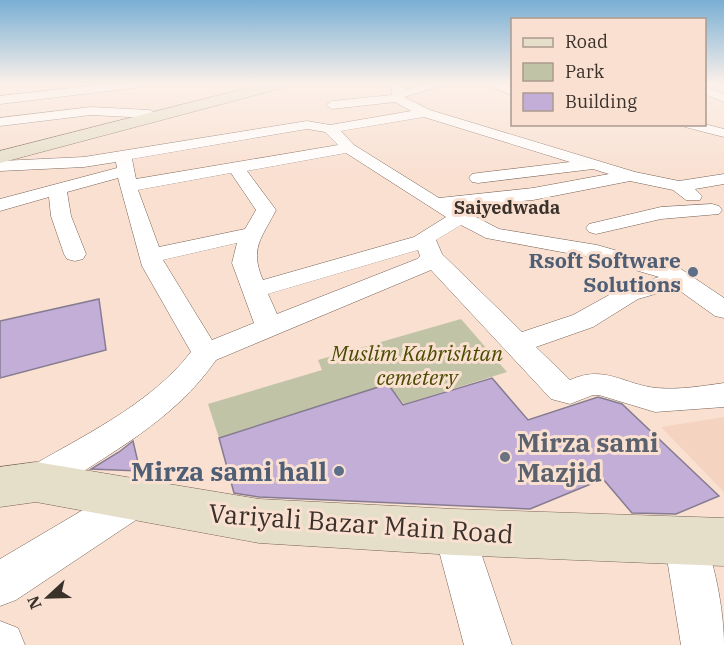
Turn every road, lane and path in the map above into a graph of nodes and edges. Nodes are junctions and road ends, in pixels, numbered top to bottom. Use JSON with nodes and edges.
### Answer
{"nodes":[{"id":1,"x":65,"y":114,"type":"edge"},
{"id":2,"x":111,"y":114,"type":"edge"},
{"id":3,"x":117,"y":114,"type":"edge"},
{"id":4,"x":413,"y":114,"type":"edge"},
{"id":5,"x":432,"y":114,"type":"edge"},
{"id":6,"x":0,"y":122,"type":"edge"},
{"id":7,"x":698,"y":126,"type":"edge"},
{"id":8,"x":330,"y":129,"type":"junction"},
{"id":9,"x":724,"y":133,"type":"edge"},
{"id":10,"x":349,"y":148,"type":"junction"},
{"id":11,"x":0,"y":151,"type":"edge"},
{"id":12,"x":0,"y":158,"type":"edge"},
{"id":13,"x":596,"y":164,"type":"junction"},
{"id":14,"x":0,"y":166,"type":"edge"},
{"id":15,"x":236,"y":168,"type":"junction"},
{"id":16,"x":126,"y":171,"type":"junction"},
{"id":17,"x":632,"y":176,"type":"junction"},
{"id":18,"x":478,"y":178,"type":"dead end"},
{"id":19,"x":724,"y":179,"type":"edge"},
{"id":20,"x":679,"y":186,"type":"junction"},
{"id":21,"x":57,"y":189,"type":"junction"},
{"id":22,"x":435,"y":204,"type":"junction"},
{"id":23,"x":0,"y":205,"type":"edge"},
{"id":24,"x":718,"y":214,"type":"edge"},
{"id":25,"x":459,"y":218,"type":"junction"},
{"id":26,"x":596,"y":228,"type":"dead end"},
{"id":27,"x":255,"y":233,"type":"junction"},
{"id":28,"x":428,"y":249,"type":"junction"},
{"id":29,"x":75,"y":254,"type":"dead end"},
{"id":30,"x":150,"y":256,"type":"junction"},
{"id":31,"x":679,"y":279,"type":"junction"},
{"id":32,"x":254,"y":290,"type":"junction"},
{"id":33,"x":724,"y":310,"type":"edge"},
{"id":34,"x":269,"y":328,"type":"junction"},
{"id":35,"x":516,"y":344,"type":"junction"},
{"id":36,"x":206,"y":353,"type":"junction"},
{"id":37,"x":724,"y":395,"type":"edge"},
{"id":38,"x":18,"y":484,"type":"edge"},
{"id":39,"x":134,"y":500,"type":"junction"},
{"id":40,"x":454,"y":532,"type":"junction"},
{"id":41,"x":705,"y":541,"type":"edge"},
{"id":42,"x":0,"y":584,"type":"edge"},
{"id":43,"x":488,"y":645,"type":"edge"},
{"id":44,"x":705,"y":645,"type":"edge"}],
"edges":[{"from":1,"to":6,"type":"street"},
{"from":2,"to":11,"type":"main road"},
{"from":3,"to":12,"type":"main road"},
{"from":4,"to":8,"type":"street"},
{"from":5,"to":13,"type":"street"},
{"from":7,"to":9,"type":"street"},
{"from":8,"to":10,"type":"street"},
{"from":8,"to":16,"type":"street"},
{"from":10,"to":15,"type":"street"},
{"from":10,"to":22,"type":"street"},
{"from":13,"to":17,"type":"street"},
{"from":13,"to":18,"type":"street"},
{"from":14,"to":16,"type":"street"},
{"from":15,"to":16,"type":"street"},
{"from":15,"to":27,"type":"street"},
{"from":16,"to":21,"type":"street"},
{"from":16,"to":30,"type":"street"},
{"from":17,"to":20,"type":"street"},
{"from":17,"to":22,"type":"street"},
{"from":19,"to":20,"type":"street"},
{"from":20,"to":24,"type":"street"},
{"from":21,"to":23,"type":"street"},
{"from":21,"to":29,"type":"street"},
{"from":22,"to":25,"type":"street"},
{"from":24,"to":26,"type":"street"},
{"from":25,"to":28,"type":"street"},
{"from":25,"to":31,"type":"street"},
{"from":27,"to":30,"type":"street"},
{"from":27,"to":32,"type":"street"},
{"from":28,"to":32,"type":"street"},
{"from":28,"to":34,"type":"street"},
{"from":28,"to":35,"type":"street"},
{"from":30,"to":36,"type":"street"},
{"from":31,"to":33,"type":"street"},
{"from":31,"to":35,"type":"street"},
{"from":32,"to":34,"type":"street"},
{"from":34,"to":36,"type":"street"},
{"from":35,"to":37,"type":"street"},
{"from":36,"to":38,"type":"street"},
{"from":38,"to":39,"type":"main road","name":"Variyali Bazar Main Road"},
{"from":39,"to":40,"type":"main road","name":"Variyali Bazar Main Road"},
{"from":39,"to":42,"type":"street"},
{"from":40,"to":41,"type":"main road","name":"Variyali Bazar Main Road"},
{"from":40,"to":43,"type":"street"},
{"from":41,"to":44,"type":"street"}]}
